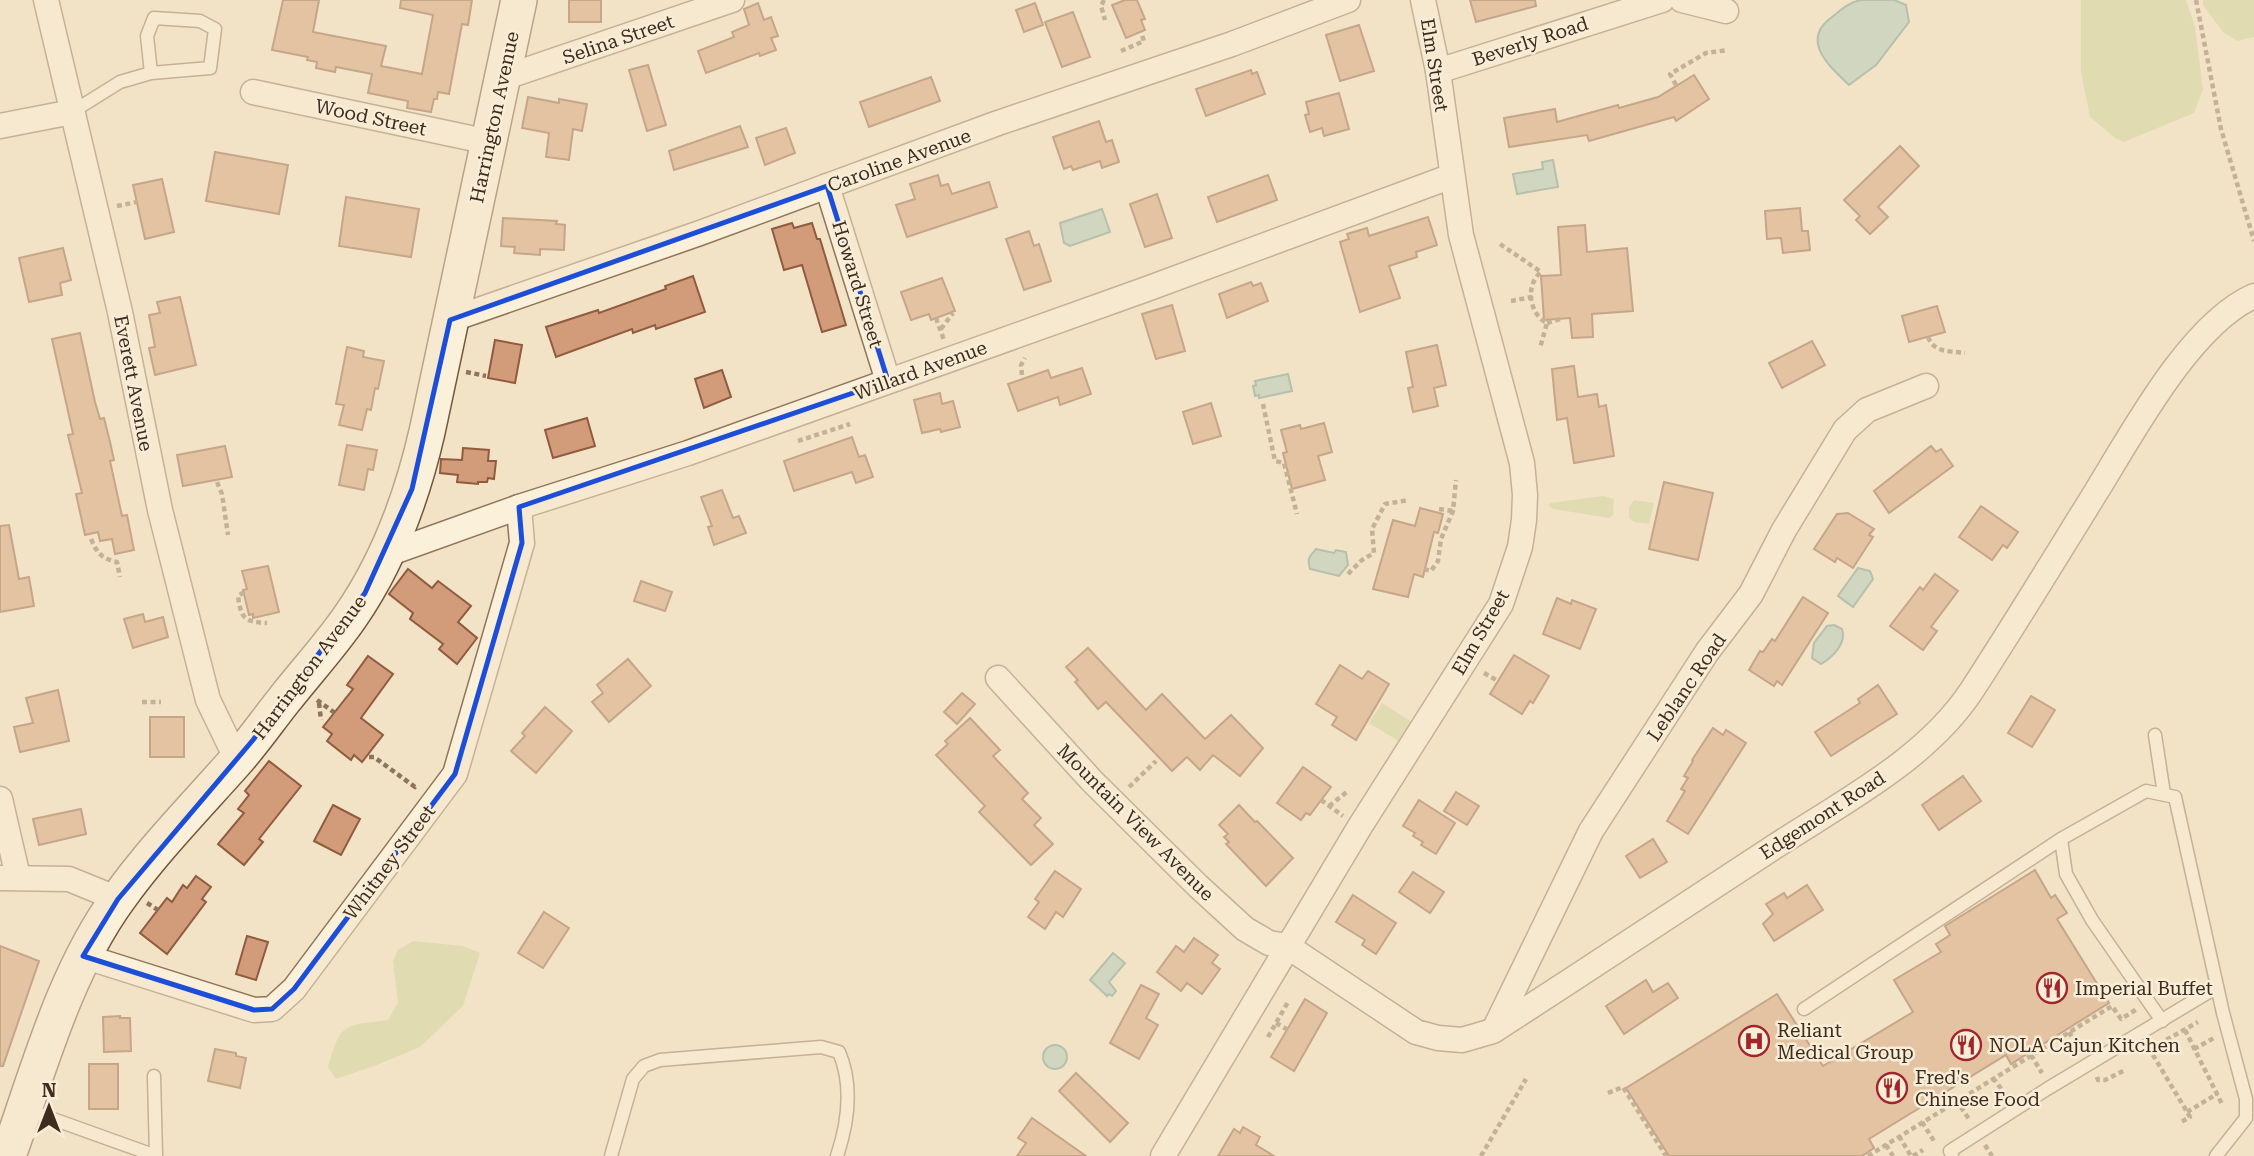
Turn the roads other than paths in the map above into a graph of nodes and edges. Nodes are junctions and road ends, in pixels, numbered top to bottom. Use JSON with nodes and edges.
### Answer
{"nodes":[{"id":1,"x":46,"y":0,"type":"edge"},
{"id":2,"x":519,"y":0,"type":"edge"},
{"id":3,"x":732,"y":0,"type":"edge"},
{"id":4,"x":1348,"y":0,"type":"edge"},
{"id":5,"x":1423,"y":0,"type":"edge"},
{"id":6,"x":1662,"y":0,"type":"edge"},
{"id":7,"x":1682,"y":0,"type":"edge"},
{"id":8,"x":1726,"y":11,"type":"dead end"},
{"id":9,"x":1438,"y":71,"type":"junction"},
{"id":10,"x":151,"y":73,"type":"junction"},
{"id":11,"x":503,"y":78,"type":"junction"},
{"id":12,"x":253,"y":92,"type":"dead end"},
{"id":13,"x":72,"y":113,"type":"junction"},
{"id":14,"x":0,"y":126,"type":"edge"},
{"id":15,"x":489,"y":142,"type":"junction"},
{"id":16,"x":1452,"y":176,"type":"junction"},
{"id":17,"x":827,"y":187,"type":"junction"},
{"id":18,"x":2254,"y":296,"type":"edge"},
{"id":19,"x":450,"y":320,"type":"junction"},
{"id":20,"x":888,"y":381,"type":"junction"},
{"id":21,"x":1926,"y":386,"type":"dead end"},
{"id":22,"x":519,"y":507,"type":"junction"},
{"id":23,"x":386,"y":555,"type":"junction"},
{"id":24,"x":998,"y":678,"type":"dead end"},
{"id":25,"x":2155,"y":735,"type":"dead end"},
{"id":26,"x":237,"y":760,"type":"junction"},
{"id":27,"x":2164,"y":794,"type":"junction"},
{"id":28,"x":0,"y":799,"type":"edge"},
{"id":29,"x":2061,"y":839,"type":"junction"},
{"id":30,"x":9,"y":878,"type":"edge"},
{"id":31,"x":118,"y":899,"type":"junction"},
{"id":32,"x":1287,"y":946,"type":"junction"},
{"id":33,"x":83,"y":956,"type":"junction"},
{"id":34,"x":2217,"y":987,"type":"junction"},
{"id":35,"x":1804,"y":1009,"type":"dead end"},
{"id":36,"x":2162,"y":1021,"type":"junction"},
{"id":37,"x":1493,"y":1031,"type":"junction"},
{"id":38,"x":154,"y":1076,"type":"dead end"},
{"id":39,"x":24,"y":1109,"type":"junction"},
{"id":40,"x":1948,"y":1155,"type":"edge"},
{"id":41,"x":8,"y":1156,"type":"edge"},
{"id":42,"x":156,"y":1156,"type":"edge"},
{"id":43,"x":611,"y":1156,"type":"edge"},
{"id":44,"x":837,"y":1156,"type":"edge"},
{"id":45,"x":1163,"y":1156,"type":"edge"},
{"id":46,"x":2216,"y":1156,"type":"edge"}],
"edges":[{"from":1,"to":13,"type":"street","name":"Everett Avenue"},
{"from":2,"to":11,"type":"main road","name":"Harrington Avenue"},
{"from":3,"to":11,"type":"street","name":"Selina Street"},
{"from":4,"to":17,"type":"street","name":"Caroline Avenue"},
{"from":5,"to":9,"type":"street","name":"Elm Street"},
{"from":6,"to":9,"type":"street","name":"Beverly Road"},
{"from":7,"to":8,"type":"street"},
{"from":9,"to":16,"type":"street","name":"Elm Street"},
{"from":10,"to":10,"type":"lane"},
{"from":10,"to":13,"type":"lane"},
{"from":11,"to":15,"type":"main road","name":"Harrington Avenue"},
{"from":12,"to":15,"type":"street","name":"Wood Street"},
{"from":13,"to":14,"type":"street"},
{"from":13,"to":26,"type":"street","name":"Everett Avenue"},
{"from":15,"to":19,"type":"main road","name":"Harrington Avenue"},
{"from":16,"to":20,"type":"street","name":"Willard Avenue"},
{"from":16,"to":32,"type":"street","name":"Elm Street"},
{"from":17,"to":19,"type":"street","name":"Caroline Avenue"},
{"from":17,"to":20,"type":"street","name":"Howard Street"},
{"from":18,"to":37,"type":"street","name":"Edgemont Road"},
{"from":19,"to":23,"type":"main road","name":"Harrington Avenue"},
{"from":20,"to":22,"type":"street","name":"Willard Avenue"},
{"from":21,"to":37,"type":"street","name":"Leblanc Road"},
{"from":22,"to":23,"type":"street","name":"Willard Avenue"},
{"from":22,"to":33,"type":"street","name":"Whitney Street"},
{"from":23,"to":26,"type":"main road","name":"Harrington Avenue"},
{"from":24,"to":32,"type":"street","name":"Mountain View Avenue"},
{"from":25,"to":27,"type":"lane"},
{"from":26,"to":31,"type":"main road","name":"Harrington Avenue"},
{"from":27,"to":29,"type":"lane"},
{"from":27,"to":34,"type":"lane"},
{"from":28,"to":30,"type":"street"},
{"from":29,"to":35,"type":"lane"},
{"from":29,"to":36,"type":"lane"},
{"from":30,"to":31,"type":"street"},
{"from":31,"to":33,"type":"main road","name":"Harrington Avenue"},
{"from":32,"to":37,"type":"street","name":"Edgemont Road"},
{"from":32,"to":45,"type":"street","name":"Elm Street"},
{"from":33,"to":39,"type":"main road","name":"Harrington Avenue"},
{"from":34,"to":36,"type":"lane"},
{"from":34,"to":46,"type":"lane"},
{"from":36,"to":40,"type":"lane"},
{"from":38,"to":42,"type":"lane"},
{"from":39,"to":41,"type":"main road","name":"Harrington Avenue"},
{"from":39,"to":42,"type":"lane"},
{"from":43,"to":44,"type":"lane"}]}
